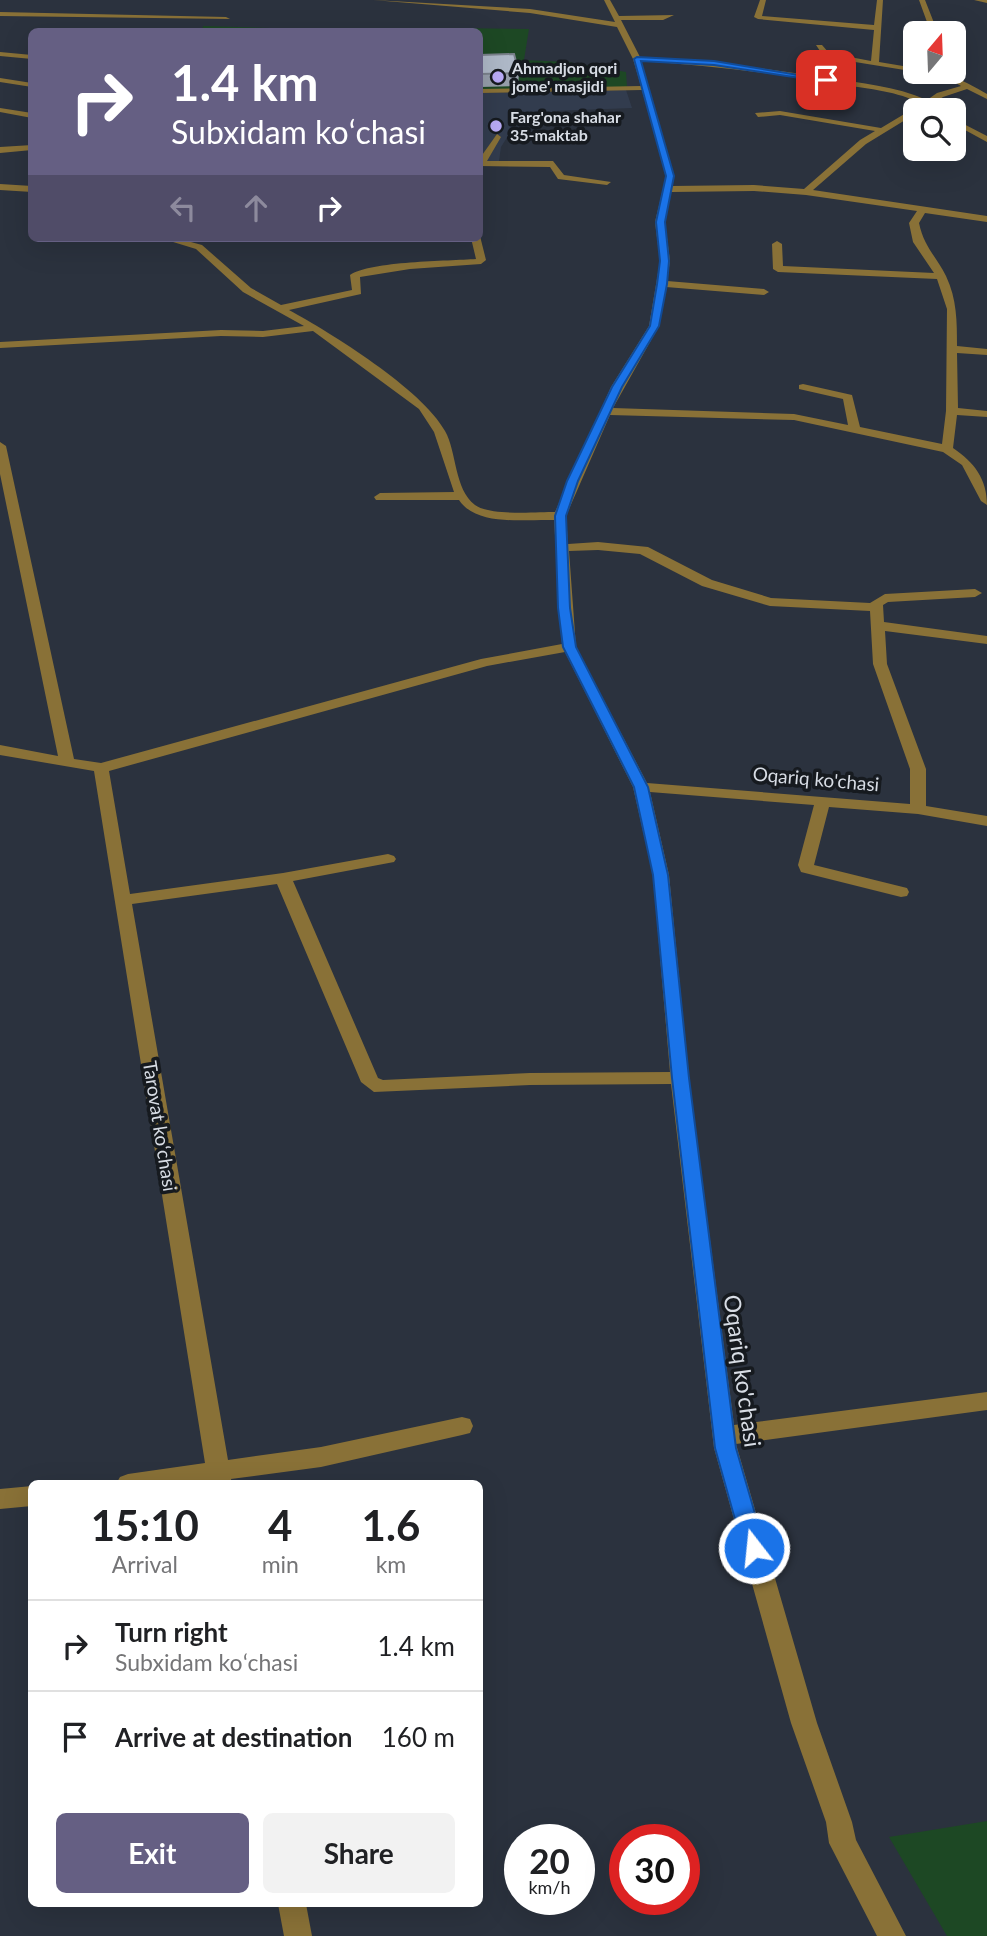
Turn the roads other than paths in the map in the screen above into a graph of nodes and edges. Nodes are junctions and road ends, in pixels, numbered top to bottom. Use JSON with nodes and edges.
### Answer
{"nodes":[{"id":1,"x":376,"y":0,"type":"edge"},
{"id":2,"x":607,"y":0,"type":"edge"},
{"id":3,"x":763,"y":0,"type":"edge"},
{"id":4,"x":880,"y":0,"type":"edge"},
{"id":5,"x":922,"y":0,"type":"edge"},
{"id":6,"x":977,"y":0,"type":"edge"},
{"id":7,"x":987,"y":1,"type":"edge"},
{"id":8,"x":51,"y":4,"type":"dead end"},
{"id":9,"x":0,"y":14,"type":"edge"},
{"id":10,"x":43,"y":14,"type":"junction"},
{"id":11,"x":670,"y":15,"type":"dead end"},
{"id":12,"x":226,"y":19,"type":"dead end"},
{"id":13,"x":930,"y":21,"type":"edge"},
{"id":14,"x":619,"y":22,"type":"junction"},
{"id":15,"x":880,"y":28,"type":"junction"},
{"id":16,"x":820,"y":47,"type":"dead end"},
{"id":17,"x":0,"y":54,"type":"edge"},
{"id":18,"x":28,"y":57,"type":"edge"},
{"id":19,"x":637,"y":59,"type":"junction"},
{"id":20,"x":875,"y":64,"type":"junction"},
{"id":21,"x":903,"y":68,"type":"edge"},
{"id":22,"x":0,"y":80,"type":"edge"},
{"id":23,"x":28,"y":84,"type":"edge"},
{"id":24,"x":966,"y":84,"type":"edge"},
{"id":25,"x":969,"y":86,"type":"junction"},
{"id":26,"x":643,"y":88,"type":"junction"},
{"id":27,"x":483,"y":91,"type":"edge"},
{"id":28,"x":987,"y":97,"type":"edge"},
{"id":29,"x":912,"y":98,"type":"edge"},
{"id":30,"x":936,"y":98,"type":"edge"},
{"id":31,"x":0,"y":110,"type":"edge"},
{"id":32,"x":28,"y":115,"type":"edge"},
{"id":33,"x":758,"y":115,"type":"dead end"},
{"id":34,"x":903,"y":118,"type":"edge"},
{"id":35,"x":966,"y":128,"type":"edge"},
{"id":36,"x":881,"y":130,"type":"junction"},
{"id":37,"x":497,"y":137,"type":"dead end"},
{"id":38,"x":987,"y":139,"type":"edge"},
{"id":39,"x":28,"y":148,"type":"edge"},
{"id":40,"x":0,"y":150,"type":"edge"},
{"id":41,"x":483,"y":159,"type":"edge"},
{"id":42,"x":483,"y":166,"type":"edge"},
{"id":43,"x":607,"y":183,"type":"dead end"},
{"id":44,"x":0,"y":187,"type":"edge"},
{"id":45,"x":28,"y":189,"type":"edge"},
{"id":46,"x":669,"y":189,"type":"junction"},
{"id":47,"x":806,"y":192,"type":"junction"},
{"id":48,"x":922,"y":210,"type":"junction"},
{"id":49,"x":987,"y":218,"type":"edge"},
{"id":50,"x":180,"y":242,"type":"edge"},
{"id":51,"x":476,"y":242,"type":"edge"},
{"id":52,"x":777,"y":244,"type":"dead end"},
{"id":53,"x":941,"y":276,"type":"junction"},
{"id":54,"x":662,"y":284,"type":"junction"},
{"id":55,"x":764,"y":292,"type":"dead end"},
{"id":56,"x":282,"y":308,"type":"junction"},
{"id":57,"x":316,"y":328,"type":"junction"},
{"id":58,"x":0,"y":345,"type":"edge"},
{"id":59,"x":951,"y":349,"type":"junction"},
{"id":60,"x":987,"y":352,"type":"edge"},
{"id":61,"x":803,"y":387,"type":"dead end"},
{"id":62,"x":607,"y":411,"type":"junction"},
{"id":63,"x":953,"y":411,"type":"junction"},
{"id":64,"x":987,"y":414,"type":"edge"},
{"id":65,"x":854,"y":428,"type":"junction"},
{"id":66,"x":0,"y":446,"type":"edge"},
{"id":67,"x":947,"y":449,"type":"junction"},
{"id":68,"x":984,"y":489,"type":"edge"},
{"id":69,"x":462,"y":496,"type":"junction"},
{"id":70,"x":380,"y":497,"type":"dead end"},
{"id":71,"x":987,"y":501,"type":"edge"},
{"id":72,"x":560,"y":516,"type":"junction"},
{"id":73,"x":561,"y":548,"type":"junction"},
{"id":74,"x":975,"y":593,"type":"dead end"},
{"id":75,"x":877,"y":607,"type":"junction"},
{"id":76,"x":880,"y":626,"type":"junction"},
{"id":77,"x":987,"y":640,"type":"edge"},
{"id":78,"x":569,"y":647,"type":"junction"},
{"id":79,"x":0,"y":750,"type":"edge"},
{"id":80,"x":67,"y":762,"type":"junction"},
{"id":81,"x":101,"y":768,"type":"junction"},
{"id":82,"x":641,"y":787,"type":"junction"},
{"id":83,"x":823,"y":800,"type":"junction"},
{"id":84,"x":918,"y":808,"type":"junction"},
{"id":85,"x":987,"y":821,"type":"edge"},
{"id":86,"x":388,"y":859,"type":"dead end"},
{"id":87,"x":283,"y":878,"type":"junction"},
{"id":88,"x":901,"y":892,"type":"dead end"},
{"id":89,"x":123,"y":900,"type":"junction"},
{"id":90,"x":680,"y":1078,"type":"junction"},
{"id":91,"x":987,"y":1401,"type":"edge"},
{"id":92,"x":462,"y":1426,"type":"dead end"},
{"id":93,"x":724,"y":1436,"type":"junction"},
{"id":94,"x":219,"y":1478,"type":"edge"},
{"id":95,"x":189,"y":1480,"type":"edge"},
{"id":96,"x":28,"y":1496,"type":"edge"},
{"id":97,"x":0,"y":1499,"type":"edge"},
{"id":98,"x":293,"y":1907,"type":"edge"},
{"id":99,"x":298,"y":1936,"type":"edge"},
{"id":100,"x":892,"y":1936,"type":"edge"}],
"edges":[{"from":1,"to":14,"type":"street"},
{"from":2,"to":14,"type":"street","name":"Oqariq ko'chasi"},
{"from":3,"to":15,"type":"street"},
{"from":4,"to":15,"type":"street"},
{"from":5,"to":13,"type":"street"},
{"from":6,"to":7,"type":"street"},
{"from":8,"to":10,"type":"street"},
{"from":9,"to":10,"type":"street"},
{"from":10,"to":12,"type":"street"},
{"from":11,"to":14,"type":"street"},
{"from":14,"to":19,"type":"street","name":"Oqariq ko'chasi"},
{"from":15,"to":20,"type":"street"},
{"from":16,"to":20,"type":"street"},
{"from":17,"to":18,"type":"street"},
{"from":19,"to":26,"type":"street","name":"Oqariq ko'chasi"},
{"from":19,"to":29,"type":"street"},
{"from":20,"to":21,"type":"street"},
{"from":22,"to":23,"type":"street"},
{"from":24,"to":25,"type":"street"},
{"from":25,"to":28,"type":"street"},
{"from":25,"to":30,"type":"street"},
{"from":26,"to":27,"type":"street"},
{"from":26,"to":46,"type":"street","name":"Oqariq ko'chasi"},
{"from":31,"to":32,"type":"street"},
{"from":33,"to":36,"type":"street"},
{"from":34,"to":36,"type":"street"},
{"from":35,"to":38,"type":"street"},
{"from":36,"to":47,"type":"street"},
{"from":37,"to":41,"type":"street"},
{"from":39,"to":40,"type":"street"},
{"from":42,"to":43,"type":"street"},
{"from":44,"to":45,"type":"street"},
{"from":46,"to":47,"type":"street"},
{"from":46,"to":54,"type":"street","name":"Oqariq ko'chasi"},
{"from":47,"to":48,"type":"street"},
{"from":48,"to":49,"type":"street"},
{"from":48,"to":53,"type":"street"},
{"from":50,"to":56,"type":"street"},
{"from":51,"to":56,"type":"street"},
{"from":52,"to":53,"type":"street"},
{"from":53,"to":59,"type":"street"},
{"from":54,"to":55,"type":"street"},
{"from":54,"to":62,"type":"street","name":"Oqariq ko'chasi"},
{"from":56,"to":57,"type":"street"},
{"from":57,"to":58,"type":"street"},
{"from":57,"to":69,"type":"street"},
{"from":59,"to":60,"type":"street"},
{"from":59,"to":63,"type":"street"},
{"from":61,"to":65,"type":"street"},
{"from":62,"to":65,"type":"street"},
{"from":62,"to":72,"type":"street","name":"Oqariq ko'chasi"},
{"from":63,"to":64,"type":"street"},
{"from":63,"to":67,"type":"street"},
{"from":65,"to":67,"type":"street"},
{"from":66,"to":80,"type":"street"},
{"from":67,"to":68,"type":"street"},
{"from":68,"to":71,"type":"street"},
{"from":69,"to":70,"type":"street"},
{"from":69,"to":72,"type":"street"},
{"from":72,"to":73,"type":"street","name":"Oqariq ko'chasi"},
{"from":73,"to":75,"type":"street"},
{"from":73,"to":78,"type":"street","name":"Oqariq ko'chasi"},
{"from":74,"to":75,"type":"street"},
{"from":75,"to":76,"type":"street"},
{"from":76,"to":77,"type":"street"},
{"from":76,"to":84,"type":"street"},
{"from":78,"to":81,"type":"street"},
{"from":78,"to":82,"type":"street","name":"Oqariq ko'chasi"},
{"from":79,"to":80,"type":"street"},
{"from":80,"to":81,"type":"street"},
{"from":81,"to":89,"type":"street","name":"Tarovat koʻchasi"},
{"from":82,"to":83,"type":"street","name":"Oqariq ko'chasi"},
{"from":82,"to":90,"type":"street","name":"Oqariq ko'chasi"},
{"from":83,"to":84,"type":"street","name":"Oqariq ko'chasi"},
{"from":83,"to":88,"type":"street"},
{"from":84,"to":85,"type":"street","name":"Oqariq ko'chasi"},
{"from":86,"to":87,"type":"street"},
{"from":87,"to":89,"type":"street"},
{"from":87,"to":90,"type":"street"},
{"from":89,"to":94,"type":"street","name":"Tarovat koʻchasi"},
{"from":90,"to":93,"type":"street","name":"Oqariq ko'chasi"},
{"from":91,"to":93,"type":"street"},
{"from":92,"to":94,"type":"street"},
{"from":93,"to":100,"type":"street","name":"Oqariq ko'chasi"},
{"from":94,"to":95,"type":"street"},
{"from":96,"to":97,"type":"street"},
{"from":98,"to":99,"type":"street"}]}
